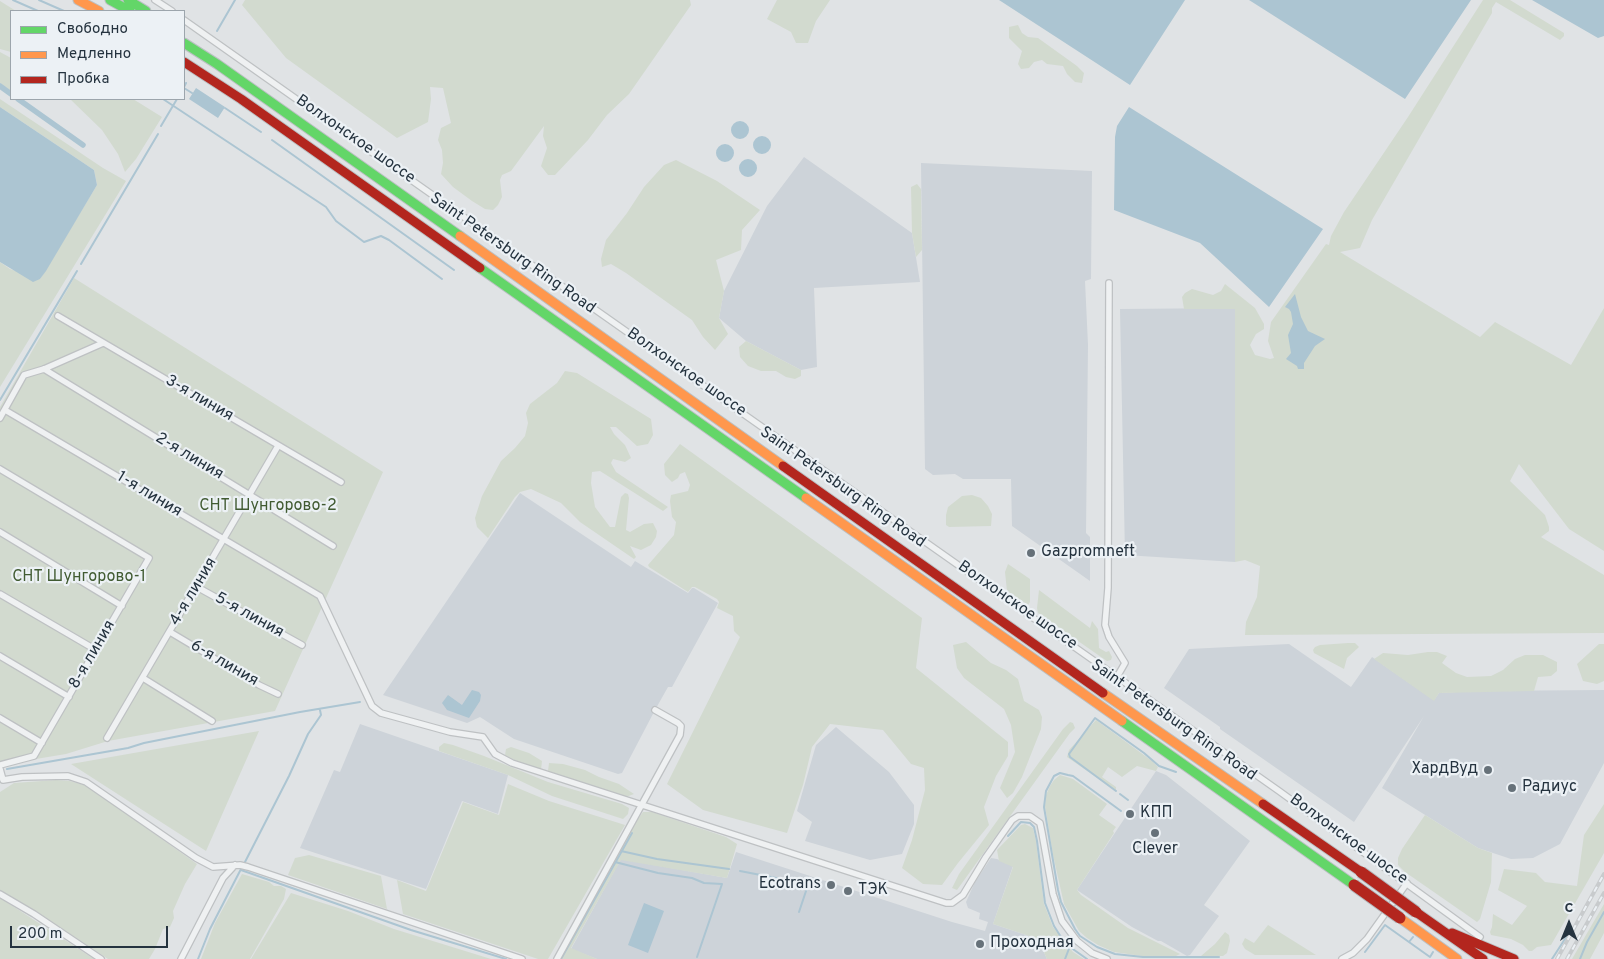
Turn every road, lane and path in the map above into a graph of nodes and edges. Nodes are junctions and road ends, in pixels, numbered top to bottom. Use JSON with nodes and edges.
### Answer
{"nodes":[{"id":1,"x":78,"y":0,"type":"edge"},
{"id":2,"x":110,"y":0,"type":"edge"},
{"id":3,"x":128,"y":0,"type":"edge"},
{"id":4,"x":155,"y":0,"type":"edge"},
{"id":5,"x":97,"y":10,"type":"edge"},
{"id":6,"x":128,"y":10,"type":"edge"},
{"id":7,"x":144,"y":10,"type":"edge"},
{"id":8,"x":170,"y":10,"type":"edge"},
{"id":9,"x":185,"y":21,"type":"edge"},
{"id":10,"x":185,"y":37,"type":"edge"},
{"id":11,"x":185,"y":44,"type":"edge"},
{"id":12,"x":185,"y":63,"type":"edge"},
{"id":13,"x":217,"y":64,"type":"junction"},
{"id":14,"x":1109,"y":283,"type":"dead end"},
{"id":15,"x":58,"y":316,"type":"dead end"},
{"id":16,"x":103,"y":343,"type":"junction"},
{"id":17,"x":44,"y":369,"type":"junction"},
{"id":18,"x":5,"y":410,"type":"junction"},
{"id":19,"x":0,"y":418,"type":"edge"},
{"id":20,"x":278,"y":446,"type":"junction"},
{"id":21,"x":0,"y":469,"type":"edge"},
{"id":22,"x":341,"y":482,"type":"dead end"},
{"id":23,"x":250,"y":494,"type":"junction"},
{"id":24,"x":0,"y":532,"type":"edge"},
{"id":25,"x":225,"y":540,"type":"junction"},
{"id":26,"x":334,"y":546,"type":"dead end"},
{"id":27,"x":197,"y":587,"type":"junction"},
{"id":28,"x":0,"y":594,"type":"edge"},
{"id":29,"x":122,"y":606,"type":"junction"},
{"id":30,"x":170,"y":632,"type":"junction"},
{"id":31,"x":302,"y":646,"type":"dead end"},
{"id":32,"x":96,"y":650,"type":"junction"},
{"id":33,"x":0,"y":656,"type":"edge"},
{"id":34,"x":1117,"y":677,"type":"junction"},
{"id":35,"x":142,"y":678,"type":"junction"},
{"id":36,"x":278,"y":694,"type":"dead end"},
{"id":37,"x":69,"y":697,"type":"junction"},
{"id":38,"x":655,"y":710,"type":"dead end"},
{"id":39,"x":0,"y":718,"type":"edge"},
{"id":40,"x":212,"y":721,"type":"dead end"},
{"id":41,"x":107,"y":738,"type":"dead end"},
{"id":42,"x":42,"y":743,"type":"junction"},
{"id":43,"x":0,"y":764,"type":"edge"},
{"id":44,"x":0,"y":769,"type":"edge"},
{"id":45,"x":640,"y":805,"type":"junction"},
{"id":46,"x":235,"y":865,"type":"junction"},
{"id":47,"x":1407,"y":883,"type":"junction"},
{"id":48,"x":0,"y":894,"type":"edge"},
{"id":49,"x":1416,"y":912,"type":"junction"},
{"id":50,"x":1480,"y":937,"type":"dead end"},
{"id":51,"x":101,"y":959,"type":"edge"},
{"id":52,"x":181,"y":959,"type":"edge"},
{"id":53,"x":522,"y":959,"type":"edge"},
{"id":54,"x":557,"y":959,"type":"edge"},
{"id":55,"x":1107,"y":959,"type":"edge"},
{"id":56,"x":1342,"y":959,"type":"edge"},
{"id":57,"x":1457,"y":959,"type":"edge"},
{"id":58,"x":1482,"y":959,"type":"edge"},
{"id":59,"x":1514,"y":959,"type":"edge"}],
"edges":[{"from":1,"to":5,"type":"main road"},
{"from":2,"to":6,"type":"main road"},
{"from":3,"to":7,"type":"main road"},
{"from":4,"to":8,"type":"street"},
{"from":9,"to":34,"type":"street","name":"Волхонское шоссе"},
{"from":10,"to":13,"type":"main road"},
{"from":11,"to":13,"type":"main road","name":"Saint Petersburg Ring Road"},
{"from":12,"to":57,"type":"main road","name":"Saint Petersburg Ring Road","bridge":true},
{"from":13,"to":49,"type":"main road","name":"Saint Petersburg Ring Road","bridge":true},
{"from":14,"to":34,"type":"street"},
{"from":15,"to":16,"type":"street","name":"3-я линия"},
{"from":16,"to":17,"type":"street"},
{"from":16,"to":20,"type":"street","name":"3-я линия"},
{"from":17,"to":18,"type":"street"},
{"from":17,"to":23,"type":"street","name":"2-я линия"},
{"from":18,"to":19,"type":"street"},
{"from":18,"to":25,"type":"street","name":"1-я линия"},
{"from":20,"to":22,"type":"street","name":"3-я линия"},
{"from":20,"to":23,"type":"street","name":"4-я линия"},
{"from":21,"to":29,"type":"street","name":"8-я линия"},
{"from":23,"to":25,"type":"street","name":"4-я линия"},
{"from":23,"to":26,"type":"street","name":"2-я линия"},
{"from":24,"to":29,"type":"street"},
{"from":25,"to":27,"type":"street","name":"4-я линия"},
{"from":25,"to":45,"type":"street","name":"1-я линия"},
{"from":27,"to":30,"type":"street","name":"4-я линия"},
{"from":27,"to":31,"type":"street","name":"5-я линия"},
{"from":28,"to":32,"type":"street"},
{"from":29,"to":32,"type":"street","name":"8-я линия"},
{"from":30,"to":35,"type":"street","name":"4-я линия"},
{"from":30,"to":36,"type":"street","name":"6-я линия"},
{"from":32,"to":37,"type":"street","name":"8-я линия"},
{"from":33,"to":37,"type":"street"},
{"from":34,"to":47,"type":"street","name":"Волхонское шоссе"},
{"from":35,"to":40,"type":"street"},
{"from":35,"to":41,"type":"street","name":"4-я линия"},
{"from":37,"to":42,"type":"street","name":"8-я линия"},
{"from":38,"to":45,"type":"street"},
{"from":39,"to":42,"type":"street"},
{"from":42,"to":43,"type":"street","name":"8-я линия"},
{"from":44,"to":46,"type":"street"},
{"from":45,"to":54,"type":"street"},
{"from":45,"to":55,"type":"street"},
{"from":46,"to":52,"type":"street"},
{"from":46,"to":53,"type":"street"},
{"from":47,"to":50,"type":"street","name":"Волхонское шоссе"},
{"from":47,"to":56,"type":"street"},
{"from":48,"to":51,"type":"street"},
{"from":49,"to":58,"type":"main road","name":"Saint Petersburg Ring Road"},
{"from":49,"to":59,"type":"main road"}]}
